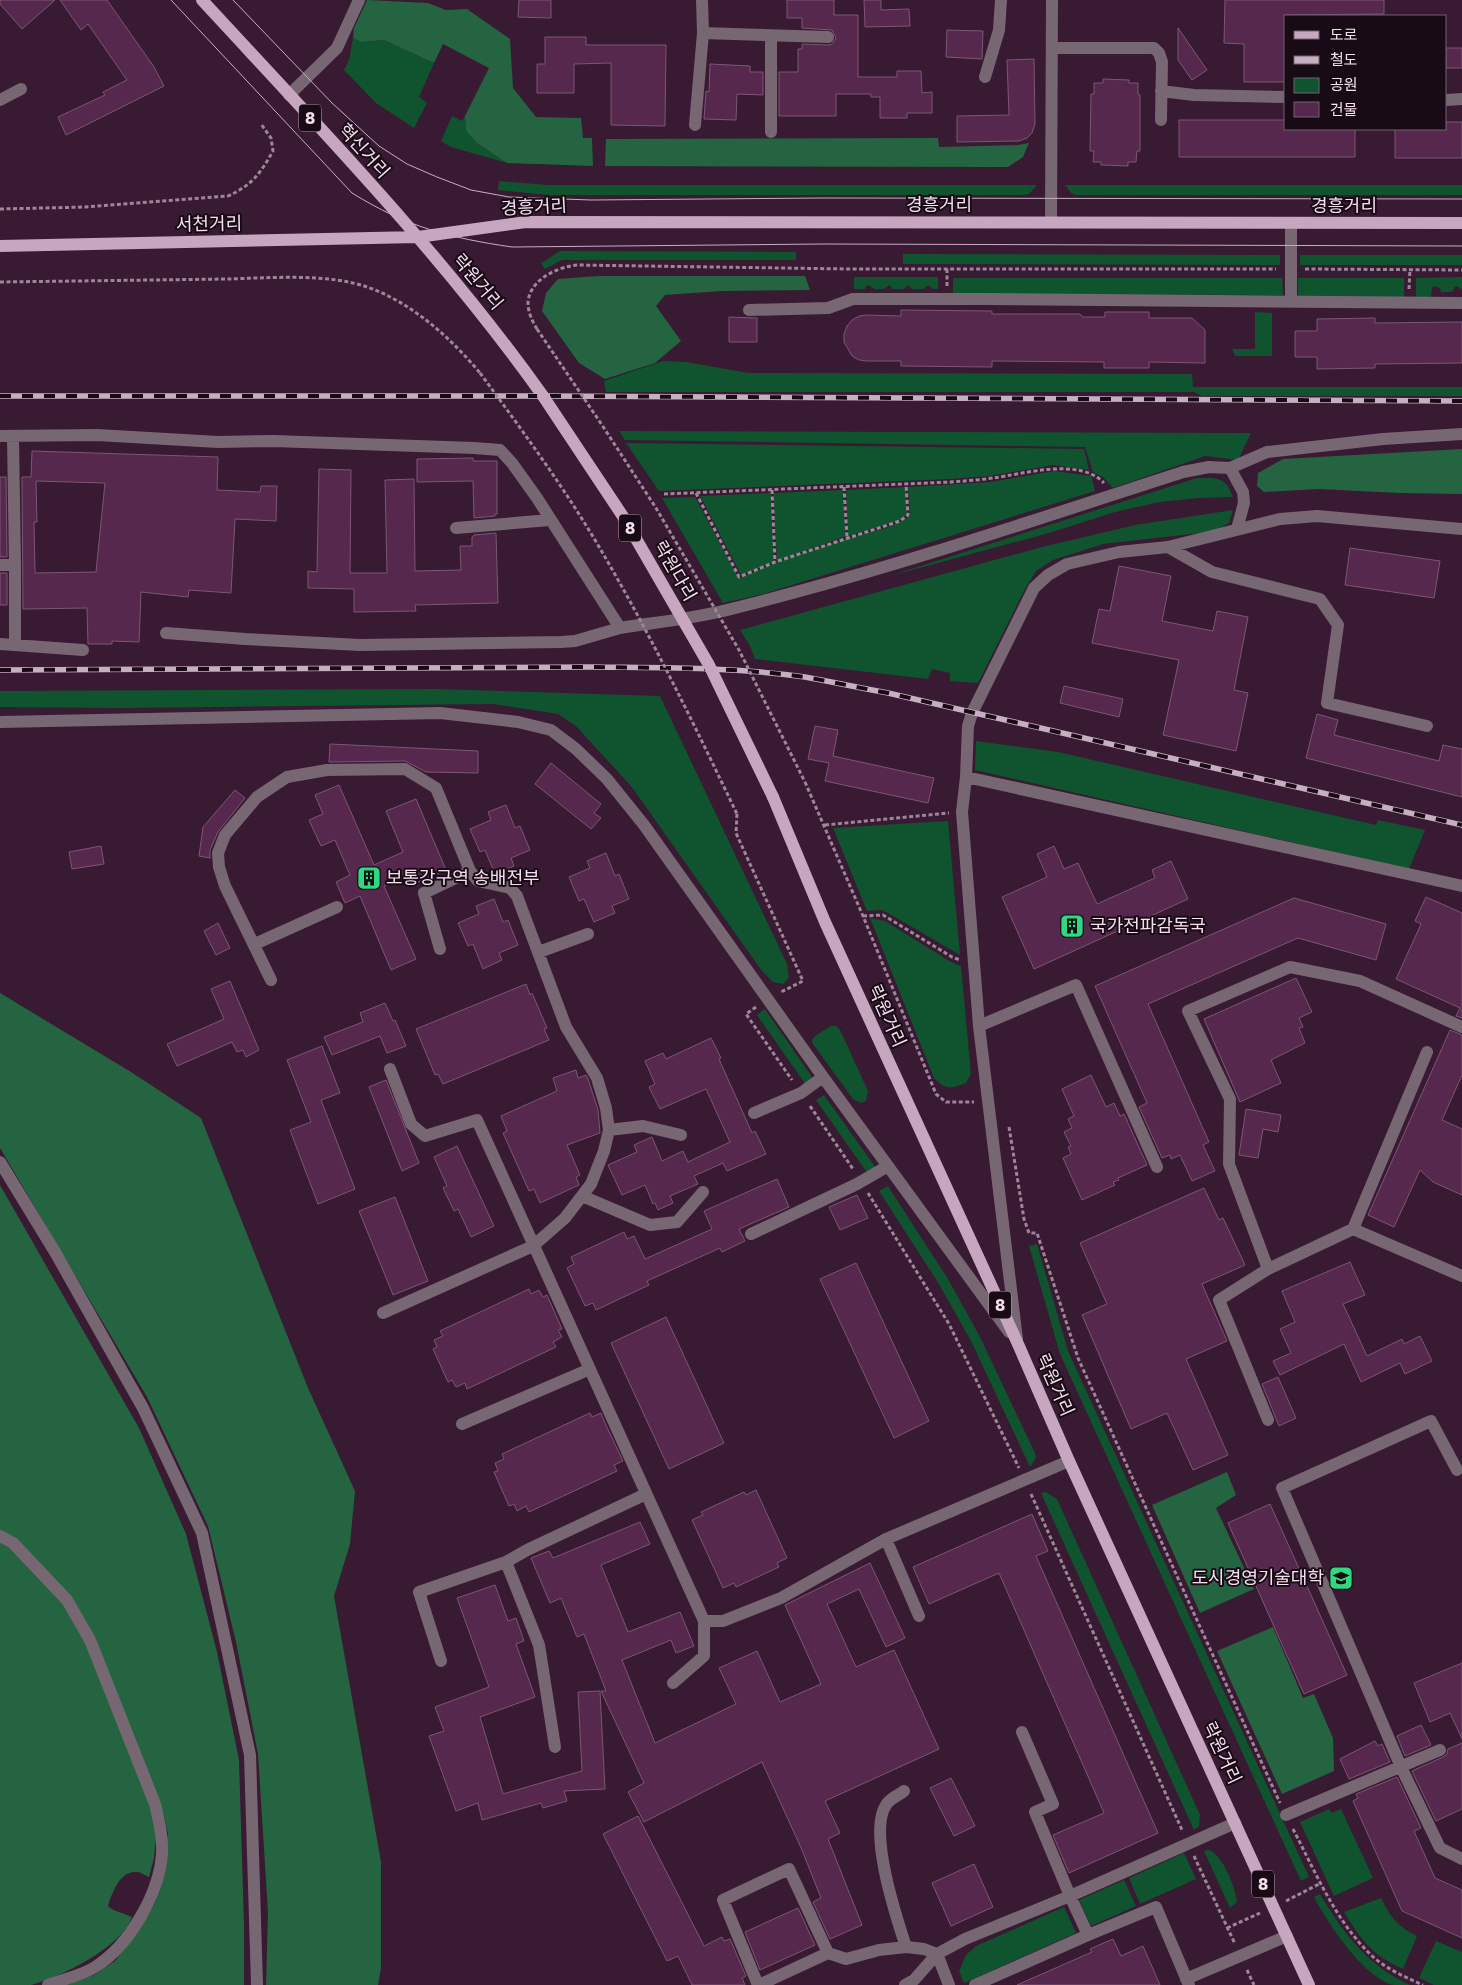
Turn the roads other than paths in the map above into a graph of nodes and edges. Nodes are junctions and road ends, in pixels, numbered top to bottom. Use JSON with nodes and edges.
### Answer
{"nodes":[{"id":1,"x":202,"y":0,"type":"edge"},
{"id":2,"x":359,"y":0,"type":"edge"},
{"id":3,"x":702,"y":0,"type":"edge"},
{"id":4,"x":1001,"y":0,"type":"edge"},
{"id":5,"x":1052,"y":0,"type":"edge"},
{"id":6,"x":703,"y":34,"type":"junction"},
{"id":7,"x":771,"y":36,"type":"junction"},
{"id":8,"x":828,"y":37,"type":"dead end"},
{"id":9,"x":1052,"y":48,"type":"junction"},
{"id":10,"x":985,"y":77,"type":"dead end"},
{"id":11,"x":21,"y":89,"type":"dead end"},
{"id":12,"x":1161,"y":91,"type":"junction"},
{"id":13,"x":289,"y":95,"type":"junction"},
{"id":14,"x":1284,"y":97,"type":"edge"},
{"id":15,"x":1462,"y":99,"type":"edge"},
{"id":16,"x":0,"y":100,"type":"edge"},
{"id":17,"x":1447,"y":100,"type":"edge"},
{"id":18,"x":1161,"y":120,"type":"dead end"},
{"id":19,"x":695,"y":124,"type":"dead end"},
{"id":20,"x":771,"y":132,"type":"dead end"},
{"id":21,"x":1051,"y":222,"type":"junction"},
{"id":22,"x":1290,"y":223,"type":"junction"},
{"id":23,"x":1462,"y":223,"type":"edge"},
{"id":24,"x":418,"y":238,"type":"junction"},
{"id":25,"x":0,"y":246,"type":"edge"},
{"id":26,"x":1291,"y":302,"type":"junction"},
{"id":27,"x":1462,"y":303,"type":"edge"},
{"id":28,"x":749,"y":310,"type":"dead end"},
{"id":29,"x":510,"y":350,"type":"joint"},
{"id":30,"x":1462,"y":434,"type":"edge"},
{"id":31,"x":0,"y":436,"type":"edge"},
{"id":32,"x":13,"y":437,"type":"junction"},
{"id":33,"x":1230,"y":468,"type":"junction"},
{"id":34,"x":550,"y":520,"type":"junction"},
{"id":35,"x":456,"y":528,"type":"dead end"},
{"id":36,"x":1237,"y":529,"type":"junction"},
{"id":37,"x":1462,"y":529,"type":"edge"},
{"id":38,"x":1168,"y":547,"type":"junction"},
{"id":39,"x":0,"y":565,"type":"edge"},
{"id":40,"x":15,"y":565,"type":"junction"},
{"id":41,"x":620,"y":628,"type":"junction"},
{"id":42,"x":166,"y":632,"type":"dead end"},
{"id":43,"x":0,"y":644,"type":"edge"},
{"id":44,"x":15,"y":644,"type":"junction"},
{"id":45,"x":83,"y":650,"type":"dead end"},
{"id":46,"x":0,"y":722,"type":"edge"},
{"id":47,"x":1427,"y":726,"type":"dead end"},
{"id":48,"x":966,"y":777,"type":"junction"},
{"id":49,"x":773,"y":797,"type":"joint"},
{"id":50,"x":470,"y":871,"type":"junction"},
{"id":51,"x":1462,"y":886,"type":"edge"},
{"id":52,"x":337,"y":907,"type":"dead end"},
{"id":53,"x":588,"y":934,"type":"dead end"},
{"id":54,"x":254,"y":944,"type":"junction"},
{"id":55,"x":440,"y":949,"type":"dead end"},
{"id":56,"x":538,"y":952,"type":"junction"},
{"id":57,"x":271,"y":980,"type":"dead end"},
{"id":58,"x":979,"y":1026,"type":"junction"},
{"id":59,"x":1462,"y":1027,"type":"edge"},
{"id":60,"x":1427,"y":1052,"type":"dead end"},
{"id":61,"x":390,"y":1069,"type":"dead end"},
{"id":62,"x":823,"y":1077,"type":"junction"},
{"id":63,"x":754,"y":1113,"type":"dead end"},
{"id":64,"x":609,"y":1130,"type":"junction"},
{"id":65,"x":681,"y":1135,"type":"dead end"},
{"id":66,"x":0,"y":1162,"type":"edge"},
{"id":67,"x":888,"y":1166,"type":"junction"},
{"id":68,"x":1157,"y":1167,"type":"dead end"},
{"id":69,"x":703,"y":1192,"type":"dead end"},
{"id":70,"x":582,"y":1196,"type":"junction"},
{"id":71,"x":1353,"y":1229,"type":"junction"},
{"id":72,"x":751,"y":1234,"type":"dead end"},
{"id":73,"x":533,"y":1246,"type":"junction"},
{"id":74,"x":1268,"y":1269,"type":"junction"},
{"id":75,"x":1462,"y":1276,"type":"edge"},
{"id":76,"x":383,"y":1313,"type":"dead end"},
{"id":77,"x":1018,"y":1344,"type":"junction"},
{"id":78,"x":590,"y":1369,"type":"junction"},
{"id":79,"x":1268,"y":1420,"type":"dead end"},
{"id":80,"x":462,"y":1424,"type":"dead end"},
{"id":81,"x":1069,"y":1461,"type":"junction"},
{"id":82,"x":1457,"y":1470,"type":"dead end"},
{"id":83,"x":646,"y":1494,"type":"junction"},
{"id":84,"x":0,"y":1536,"type":"edge"},
{"id":85,"x":886,"y":1539,"type":"junction"},
{"id":86,"x":506,"y":1562,"type":"junction"},
{"id":87,"x":919,"y":1616,"type":"dead end"},
{"id":88,"x":704,"y":1621,"type":"junction"},
{"id":89,"x":441,"y":1660,"type":"dead end"},
{"id":90,"x":673,"y":1683,"type":"dead end"},
{"id":91,"x":1022,"y":1732,"type":"dead end"},
{"id":92,"x":555,"y":1747,"type":"dead end"},
{"id":93,"x":1440,"y":1750,"type":"dead end"},
{"id":94,"x":1400,"y":1767,"type":"junction"},
{"id":95,"x":904,"y":1791,"type":"dead end"},
{"id":96,"x":1286,"y":1815,"type":"road end"},
{"id":97,"x":1235,"y":1823,"type":"junction"},
{"id":98,"x":1462,"y":1859,"type":"edge"},
{"id":99,"x":1070,"y":1896,"type":"junction"},
{"id":100,"x":1088,"y":1935,"type":"junction"},
{"id":101,"x":1287,"y":1936,"type":"junction"},
{"id":102,"x":906,"y":1947,"type":"junction"},
{"id":103,"x":828,"y":1953,"type":"junction"},
{"id":104,"x":937,"y":1954,"type":"junction"},
{"id":105,"x":1188,"y":1982,"type":"edge"},
{"id":106,"x":48,"y":1985,"type":"edge"},
{"id":107,"x":257,"y":1985,"type":"edge"},
{"id":108,"x":759,"y":1985,"type":"edge"},
{"id":109,"x":905,"y":1985,"type":"edge"},
{"id":110,"x":950,"y":1985,"type":"edge"},
{"id":111,"x":975,"y":1985,"type":"edge"},
{"id":112,"x":1309,"y":1985,"type":"edge"}],
"edges":[{"from":1,"to":13,"type":"main road","name":"혁신거리","number":"8"},
{"from":2,"to":13,"type":"street"},
{"from":3,"to":6,"type":"street"},
{"from":4,"to":10,"type":"street"},
{"from":5,"to":9,"type":"street"},
{"from":6,"to":7,"type":"street"},
{"from":6,"to":19,"type":"street"},
{"from":7,"to":8,"type":"street"},
{"from":7,"to":20,"type":"street"},
{"from":9,"to":12,"type":"street"},
{"from":9,"to":21,"type":"street"},
{"from":11,"to":16,"type":"street"},
{"from":12,"to":14,"type":"street"},
{"from":12,"to":18,"type":"street"},
{"from":13,"to":24,"type":"main road","name":"혁신거리","number":"8"},
{"from":15,"to":17,"type":"street"},
{"from":21,"to":22,"type":"main road","name":"경흥거리"},
{"from":21,"to":24,"type":"main road","name":"경흥거리"},
{"from":22,"to":23,"type":"main road","name":"경흥거리"},
{"from":22,"to":26,"type":"street"},
{"from":24,"to":25,"type":"main road","name":"서천거리"},
{"from":24,"to":29,"type":"main road","name":"락원거리","number":"8"},
{"from":26,"to":27,"type":"street"},
{"from":26,"to":28,"type":"street"},
{"from":29,"to":49,"type":"main road","name":"락원다리","number":"8","bridge":true},
{"from":30,"to":33,"type":"street"},
{"from":31,"to":32,"type":"street"},
{"from":32,"to":34,"type":"street"},
{"from":32,"to":40,"type":"street"},
{"from":33,"to":36,"type":"street"},
{"from":33,"to":41,"type":"street"},
{"from":34,"to":35,"type":"street"},
{"from":34,"to":41,"type":"street"},
{"from":36,"to":37,"type":"street"},
{"from":36,"to":38,"type":"street"},
{"from":38,"to":47,"type":"street"},
{"from":38,"to":48,"type":"street"},
{"from":39,"to":40,"type":"street"},
{"from":40,"to":44,"type":"street"},
{"from":41,"to":42,"type":"street"},
{"from":43,"to":44,"type":"street"},
{"from":44,"to":45,"type":"street"},
{"from":46,"to":62,"type":"street"},
{"from":48,"to":51,"type":"street"},
{"from":48,"to":58,"type":"street"},
{"from":49,"to":77,"type":"main road","name":"락원거리","number":"8"},
{"from":50,"to":54,"type":"street"},
{"from":50,"to":55,"type":"street"},
{"from":50,"to":56,"type":"street"},
{"from":52,"to":54,"type":"street"},
{"from":53,"to":56,"type":"street"},
{"from":54,"to":57,"type":"street"},
{"from":56,"to":64,"type":"street"},
{"from":58,"to":68,"type":"street"},
{"from":58,"to":77,"type":"street"},
{"from":59,"to":74,"type":"street"},
{"from":60,"to":71,"type":"street"},
{"from":61,"to":73,"type":"street"},
{"from":62,"to":63,"type":"street"},
{"from":62,"to":67,"type":"street"},
{"from":64,"to":65,"type":"street"},
{"from":64,"to":70,"type":"street"},
{"from":66,"to":107,"type":"street"},
{"from":67,"to":72,"type":"street"},
{"from":67,"to":77,"type":"street"},
{"from":69,"to":70,"type":"street"},
{"from":70,"to":73,"type":"street"},
{"from":71,"to":74,"type":"street"},
{"from":71,"to":75,"type":"street"},
{"from":73,"to":76,"type":"street"},
{"from":73,"to":78,"type":"street"},
{"from":74,"to":79,"type":"street"},
{"from":77,"to":81,"type":"main road","name":"락원거리","number":"8"},
{"from":78,"to":80,"type":"street"},
{"from":78,"to":83,"type":"street"},
{"from":81,"to":85,"type":"street"},
{"from":81,"to":97,"type":"main road","name":"락원거리","number":"8"},
{"from":82,"to":94,"type":"street"},
{"from":83,"to":86,"type":"street"},
{"from":83,"to":88,"type":"street"},
{"from":84,"to":106,"type":"street"},
{"from":85,"to":87,"type":"street"},
{"from":85,"to":88,"type":"street"},
{"from":86,"to":89,"type":"street"},
{"from":86,"to":92,"type":"street"},
{"from":88,"to":90,"type":"street"},
{"from":91,"to":99,"type":"street"},
{"from":93,"to":94,"type":"street"},
{"from":94,"to":96,"type":"street"},
{"from":94,"to":98,"type":"street"},
{"from":95,"to":102,"type":"street"},
{"from":97,"to":99,"type":"street"},
{"from":97,"to":101,"type":"main road","name":"락원거리","number":"8"},
{"from":99,"to":100,"type":"street"},
{"from":99,"to":104,"type":"street"},
{"from":100,"to":105,"type":"street"},
{"from":100,"to":111,"type":"street"},
{"from":101,"to":105,"type":"street"},
{"from":101,"to":112,"type":"main road","name":"락원거리","number":"8"},
{"from":102,"to":103,"type":"street"},
{"from":102,"to":104,"type":"street"},
{"from":103,"to":108,"type":"street"},
{"from":103,"to":108,"type":"street"},
{"from":104,"to":109,"type":"street"},
{"from":104,"to":110,"type":"street"}]}
